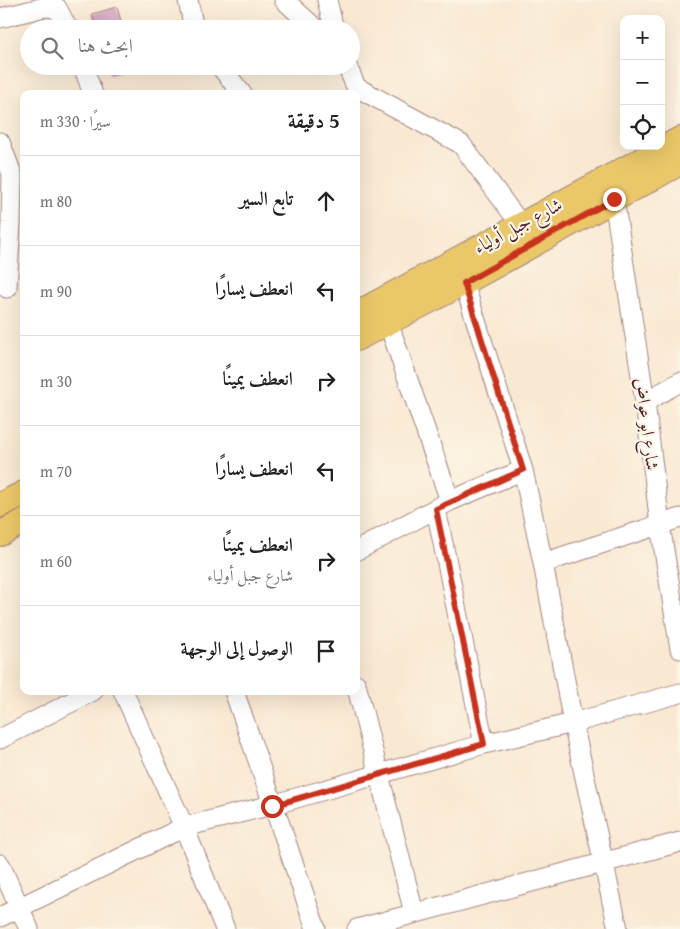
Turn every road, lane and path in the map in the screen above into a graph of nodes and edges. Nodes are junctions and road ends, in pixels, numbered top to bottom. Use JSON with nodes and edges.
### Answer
{"nodes":[{"id":1,"x":188,"y":0,"type":"edge"},
{"id":2,"x":284,"y":0,"type":"edge"},
{"id":3,"x":327,"y":0,"type":"edge"},
{"id":4,"x":0,"y":18,"type":"edge"},
{"id":5,"x":63,"y":20,"type":"edge"},
{"id":6,"x":192,"y":20,"type":"edge"},
{"id":7,"x":306,"y":20,"type":"edge"},
{"id":8,"x":332,"y":20,"type":"edge"},
{"id":9,"x":86,"y":75,"type":"edge"},
{"id":10,"x":227,"y":75,"type":"edge"},
{"id":11,"x":348,"y":75,"type":"edge"},
{"id":12,"x":91,"y":90,"type":"edge"},
{"id":13,"x":239,"y":90,"type":"edge"},
{"id":14,"x":352,"y":90,"type":"edge"},
{"id":15,"x":360,"y":95,"type":"edge"},
{"id":16,"x":680,"y":139,"type":"edge"},
{"id":17,"x":0,"y":142,"type":"edge"},
{"id":18,"x":680,"y":163,"type":"edge"},
{"id":19,"x":614,"y":199,"type":"junction"},
{"id":20,"x":521,"y":224,"type":"junction"},
{"id":21,"x":20,"y":282,"type":"edge"},
{"id":22,"x":464,"y":283,"type":"junction"},
{"id":23,"x":3,"y":292,"type":"edge"},
{"id":24,"x":360,"y":312,"type":"edge"},
{"id":25,"x":388,"y":322,"type":"junction"},
{"id":26,"x":360,"y":337,"type":"edge"},
{"id":27,"x":680,"y":382,"type":"edge"},
{"id":28,"x":645,"y":402,"type":"junction"},
{"id":29,"x":523,"y":470,"type":"junction"},
{"id":30,"x":20,"y":495,"type":"edge"},
{"id":31,"x":0,"y":505,"type":"edge"},
{"id":32,"x":443,"y":505,"type":"junction"},
{"id":33,"x":680,"y":518,"type":"edge"},
{"id":34,"x":20,"y":523,"type":"edge"},
{"id":35,"x":660,"y":525,"type":"junction"},
{"id":36,"x":0,"y":534,"type":"edge"},
{"id":37,"x":360,"y":549,"type":"edge"},
{"id":38,"x":543,"y":563,"type":"junction"},
{"id":39,"x":680,"y":650,"type":"edge"},
{"id":40,"x":680,"y":693,"type":"edge"},
{"id":41,"x":85,"y":695,"type":"edge"},
{"id":42,"x":125,"y":695,"type":"edge"},
{"id":43,"x":235,"y":695,"type":"edge"},
{"id":44,"x":359,"y":695,"type":"edge"},
{"id":45,"x":573,"y":722,"type":"junction"},
{"id":46,"x":0,"y":739,"type":"edge"},
{"id":47,"x":484,"y":744,"type":"junction"},
{"id":48,"x":378,"y":774,"type":"junction"},
{"id":49,"x":272,"y":806,"type":"junction"},
{"id":50,"x":184,"y":827,"type":"junction"},
{"id":51,"x":680,"y":842,"type":"edge"},
{"id":52,"x":603,"y":863,"type":"junction"},
{"id":53,"x":0,"y":864,"type":"edge"},
{"id":54,"x":19,"y":907,"type":"junction"},
{"id":55,"x":414,"y":913,"type":"junction"},
{"id":56,"x":0,"y":917,"type":"edge"},
{"id":57,"x":29,"y":929,"type":"edge"},
{"id":58,"x":225,"y":929,"type":"edge"},
{"id":59,"x":316,"y":929,"type":"edge"},
{"id":60,"x":357,"y":929,"type":"edge"},
{"id":61,"x":618,"y":929,"type":"edge"}],
"edges":[{"from":1,"to":6,"type":"street"},
{"from":2,"to":7,"type":"street"},
{"from":3,"to":8,"type":"street"},
{"from":4,"to":5,"type":"street"},
{"from":9,"to":12,"type":"street"},
{"from":10,"to":13,"type":"street"},
{"from":11,"to":14,"type":"street"},
{"from":15,"to":20,"type":"street"},
{"from":16,"to":20,"type":"main road","name":"شارع جبل أولياء"},
{"from":17,"to":23,"type":"street"},
{"from":18,"to":19,"type":"main road","name":"شارع جبل أولياء"},
{"from":19,"to":22,"type":"main road","name":"شارع جبل أولياء"},
{"from":19,"to":28,"type":"street","name":"شارع ابو عواض"},
{"from":20,"to":24,"type":"main road","name":"شارع جبل أولياء"},
{"from":21,"to":23,"type":"street"},
{"from":22,"to":25,"type":"main road","name":"شارع جبل أولياء"},
{"from":22,"to":29,"type":"street"},
{"from":25,"to":26,"type":"main road","name":"شارع جبل أولياء"},
{"from":25,"to":32,"type":"street"},
{"from":27,"to":28,"type":"street"},
{"from":28,"to":35,"type":"street","name":"شارع ابو عواض"},
{"from":29,"to":32,"type":"street"},
{"from":29,"to":38,"type":"street"},
{"from":30,"to":31,"type":"main road"},
{"from":32,"to":37,"type":"street"},
{"from":32,"to":47,"type":"street"},
{"from":33,"to":35,"type":"street"},
{"from":34,"to":36,"type":"main road"},
{"from":35,"to":38,"type":"street"},
{"from":35,"to":39,"type":"street","name":"شارع ابو عواض"},
{"from":38,"to":45,"type":"street"},
{"from":40,"to":45,"type":"street"},
{"from":41,"to":46,"type":"street"},
{"from":42,"to":50,"type":"street"},
{"from":43,"to":49,"type":"street"},
{"from":44,"to":48,"type":"street"},
{"from":45,"to":47,"type":"street"},
{"from":45,"to":52,"type":"street"},
{"from":47,"to":48,"type":"street"},
{"from":48,"to":49,"type":"street"},
{"from":48,"to":55,"type":"street"},
{"from":49,"to":50,"type":"street"},
{"from":49,"to":59,"type":"street"},
{"from":50,"to":54,"type":"street"},
{"from":50,"to":58,"type":"street"},
{"from":51,"to":52,"type":"street"},
{"from":52,"to":55,"type":"street"},
{"from":52,"to":61,"type":"street"},
{"from":53,"to":54,"type":"street"},
{"from":54,"to":56,"type":"street"},
{"from":54,"to":57,"type":"street"},
{"from":55,"to":60,"type":"street"}]}
